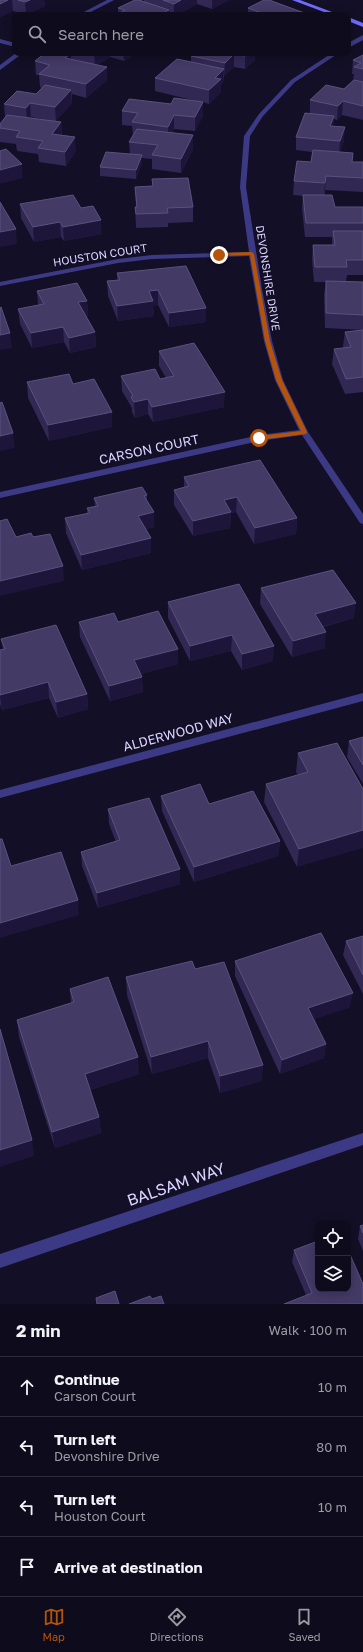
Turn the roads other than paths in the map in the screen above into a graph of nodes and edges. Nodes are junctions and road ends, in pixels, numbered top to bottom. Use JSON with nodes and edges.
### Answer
{"nodes":[{"id":1,"x":111,"y":0,"type":"edge"},
{"id":2,"x":295,"y":0,"type":"edge"},
{"id":3,"x":87,"y":12,"type":"edge"},
{"id":4,"x":329,"y":12,"type":"edge"},
{"id":5,"x":351,"y":20,"type":"edge"},
{"id":6,"x":363,"y":24,"type":"edge"},
{"id":7,"x":363,"y":37,"type":"edge"},
{"id":8,"x":0,"y":41,"type":"edge"},
{"id":9,"x":12,"y":44,"type":"edge"},
{"id":10,"x":351,"y":44,"type":"edge"},
{"id":11,"x":16,"y":56,"type":"edge"},
{"id":12,"x":331,"y":56,"type":"edge"},
{"id":13,"x":0,"y":68,"type":"edge"},
{"id":14,"x":252,"y":254,"type":"junction"},
{"id":15,"x":0,"y":284,"type":"edge"},
{"id":16,"x":304,"y":432,"type":"junction"},
{"id":17,"x":0,"y":495,"type":"edge"},
{"id":18,"x":363,"y":521,"type":"edge"},
{"id":19,"x":363,"y":697,"type":"edge"},
{"id":20,"x":0,"y":794,"type":"edge"},
{"id":21,"x":363,"y":1139,"type":"edge"},
{"id":22,"x":0,"y":1261,"type":"edge"}],
"edges":[{"from":1,"to":3,"type":"street"},
{"from":2,"to":4,"type":"street"},
{"from":5,"to":6,"type":"street"},
{"from":7,"to":10,"type":"street"},
{"from":8,"to":9,"type":"street"},
{"from":11,"to":13,"type":"street"},
{"from":12,"to":14,"type":"street","name":"DEVONSHIRE DRIVE"},
{"from":14,"to":15,"type":"street","name":"HOUSTON COURT"},
{"from":14,"to":16,"type":"street","name":"DEVONSHIRE DRIVE"},
{"from":16,"to":17,"type":"street","name":"CARSON COURT"},
{"from":16,"to":18,"type":"street","name":"DEVONSHIRE DRIVE"},
{"from":19,"to":20,"type":"street","name":"ALDERWOOD WAY"},
{"from":21,"to":22,"type":"street","name":"BALSAM WAY"}]}
